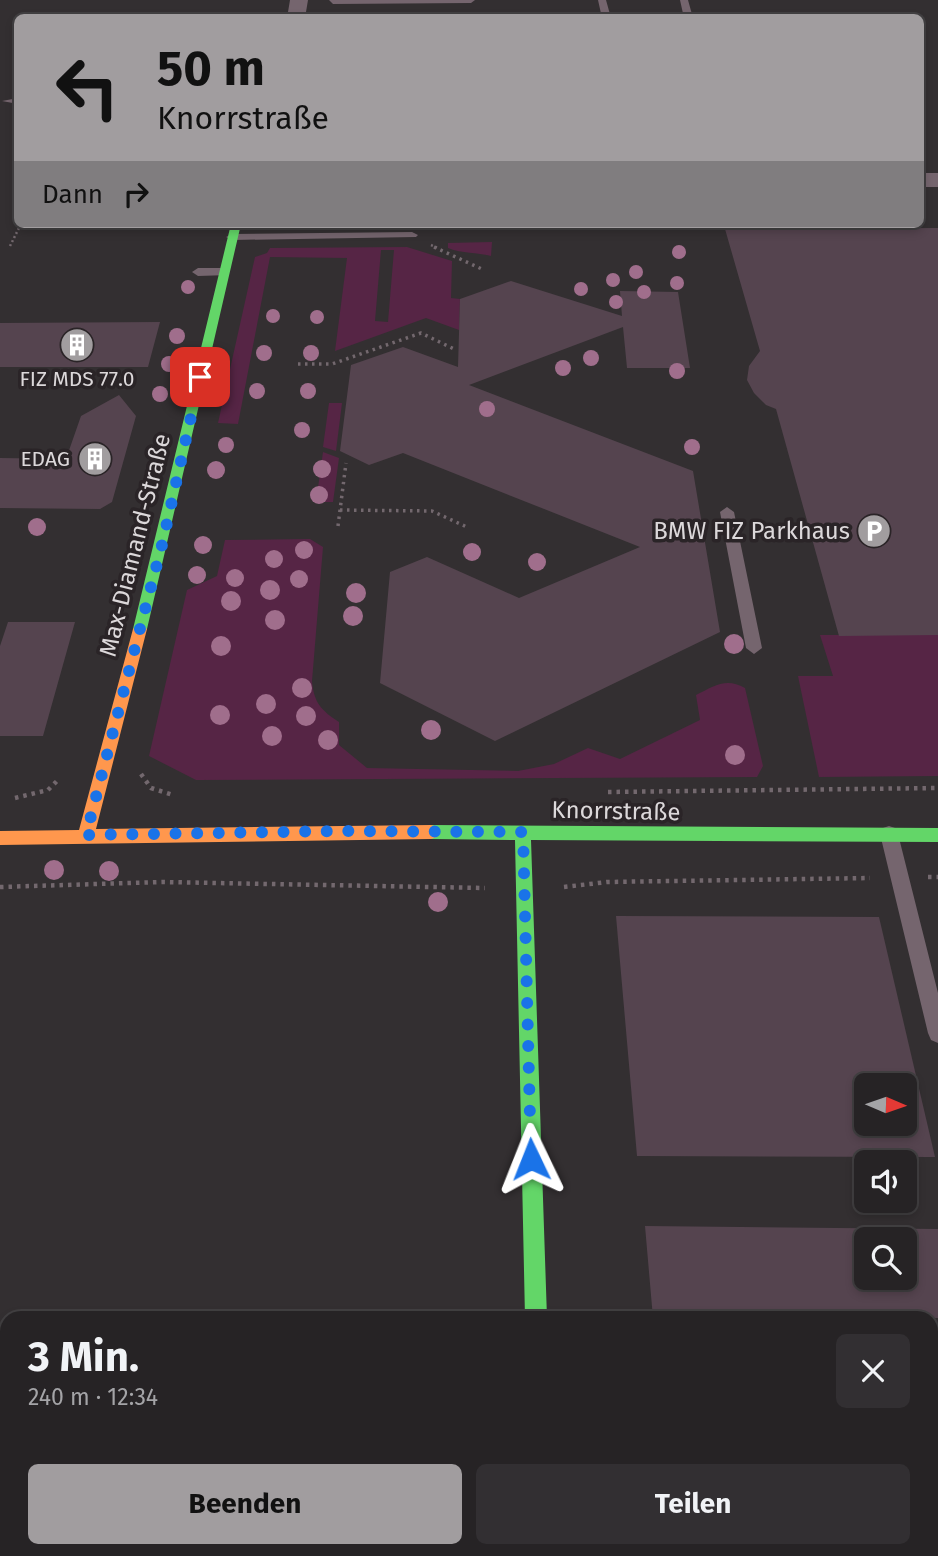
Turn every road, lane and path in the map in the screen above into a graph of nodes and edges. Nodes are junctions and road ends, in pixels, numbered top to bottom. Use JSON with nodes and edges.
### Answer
{"nodes":[{"id":1,"x":471,"y":0,"type":"edge"},
{"id":2,"x":333,"y":1,"type":"edge"},
{"id":3,"x":19,"y":228,"type":"edge"},
{"id":4,"x":234,"y":230,"type":"edge"},
{"id":5,"x":412,"y":235,"type":"joint"},
{"id":6,"x":10,"y":246,"type":"dead end"},
{"id":7,"x":484,"y":270,"type":"dead end"},
{"id":8,"x":198,"y":272,"type":"dead end"},
{"id":9,"x":225,"y":272,"type":"junction"},
{"id":10,"x":454,"y":349,"type":"dead end"},
{"id":11,"x":298,"y":364,"type":"dead end"},
{"id":12,"x":346,"y":463,"type":"dead end"},
{"id":13,"x":340,"y":509,"type":"junction"},
{"id":14,"x":727,"y":512,"type":"dead end"},
{"id":15,"x":338,"y":526,"type":"dead end"},
{"id":16,"x":469,"y":528,"type":"dead end"},
{"id":17,"x":754,"y":649,"type":"dead end"},
{"id":18,"x":523,"y":832,"type":"junction"},
{"id":19,"x":889,"y":834,"type":"junction"},
{"id":20,"x":86,"y":835,"type":"junction"},
{"id":21,"x":938,"y":835,"type":"edge"},
{"id":22,"x":0,"y":838,"type":"edge"},
{"id":23,"x":899,"y":877,"type":"junction"},
{"id":24,"x":938,"y":877,"type":"edge"},
{"id":25,"x":607,"y":882,"type":"dead end"},
{"id":26,"x":0,"y":887,"type":"edge"},
{"id":27,"x":526,"y":887,"type":"junction"},
{"id":28,"x":938,"y":1033,"type":"edge"},
{"id":29,"x":536,"y":1311,"type":"edge"}],
"edges":[{"from":1,"to":2,"type":"lane"},
{"from":3,"to":6,"type":"path"},
{"from":4,"to":5,"type":"lane"},
{"from":4,"to":9,"type":"street","name":"Max-Diamand-Straße"},
{"from":5,"to":7,"type":"path"},
{"from":8,"to":9,"type":"lane"},
{"from":9,"to":20,"type":"street","name":"Max-Diamand-Straße"},
{"from":10,"to":11,"type":"path"},
{"from":12,"to":13,"type":"path"},
{"from":13,"to":15,"type":"path"},
{"from":13,"to":16,"type":"path"},
{"from":14,"to":17,"type":"lane"},
{"from":18,"to":19,"type":"street","name":"Knorrstraße"},
{"from":18,"to":20,"type":"street","name":"Knorrstraße"},
{"from":18,"to":27,"type":"street"},
{"from":19,"to":21,"type":"street","name":"Knorrstraße"},
{"from":19,"to":23,"type":"lane"},
{"from":20,"to":22,"type":"street","name":"Knorrstraße"},
{"from":23,"to":24,"type":"path"},
{"from":23,"to":25,"type":"path"},
{"from":23,"to":28,"type":"lane"},
{"from":26,"to":27,"type":"path"},
{"from":27,"to":29,"type":"street"}]}
